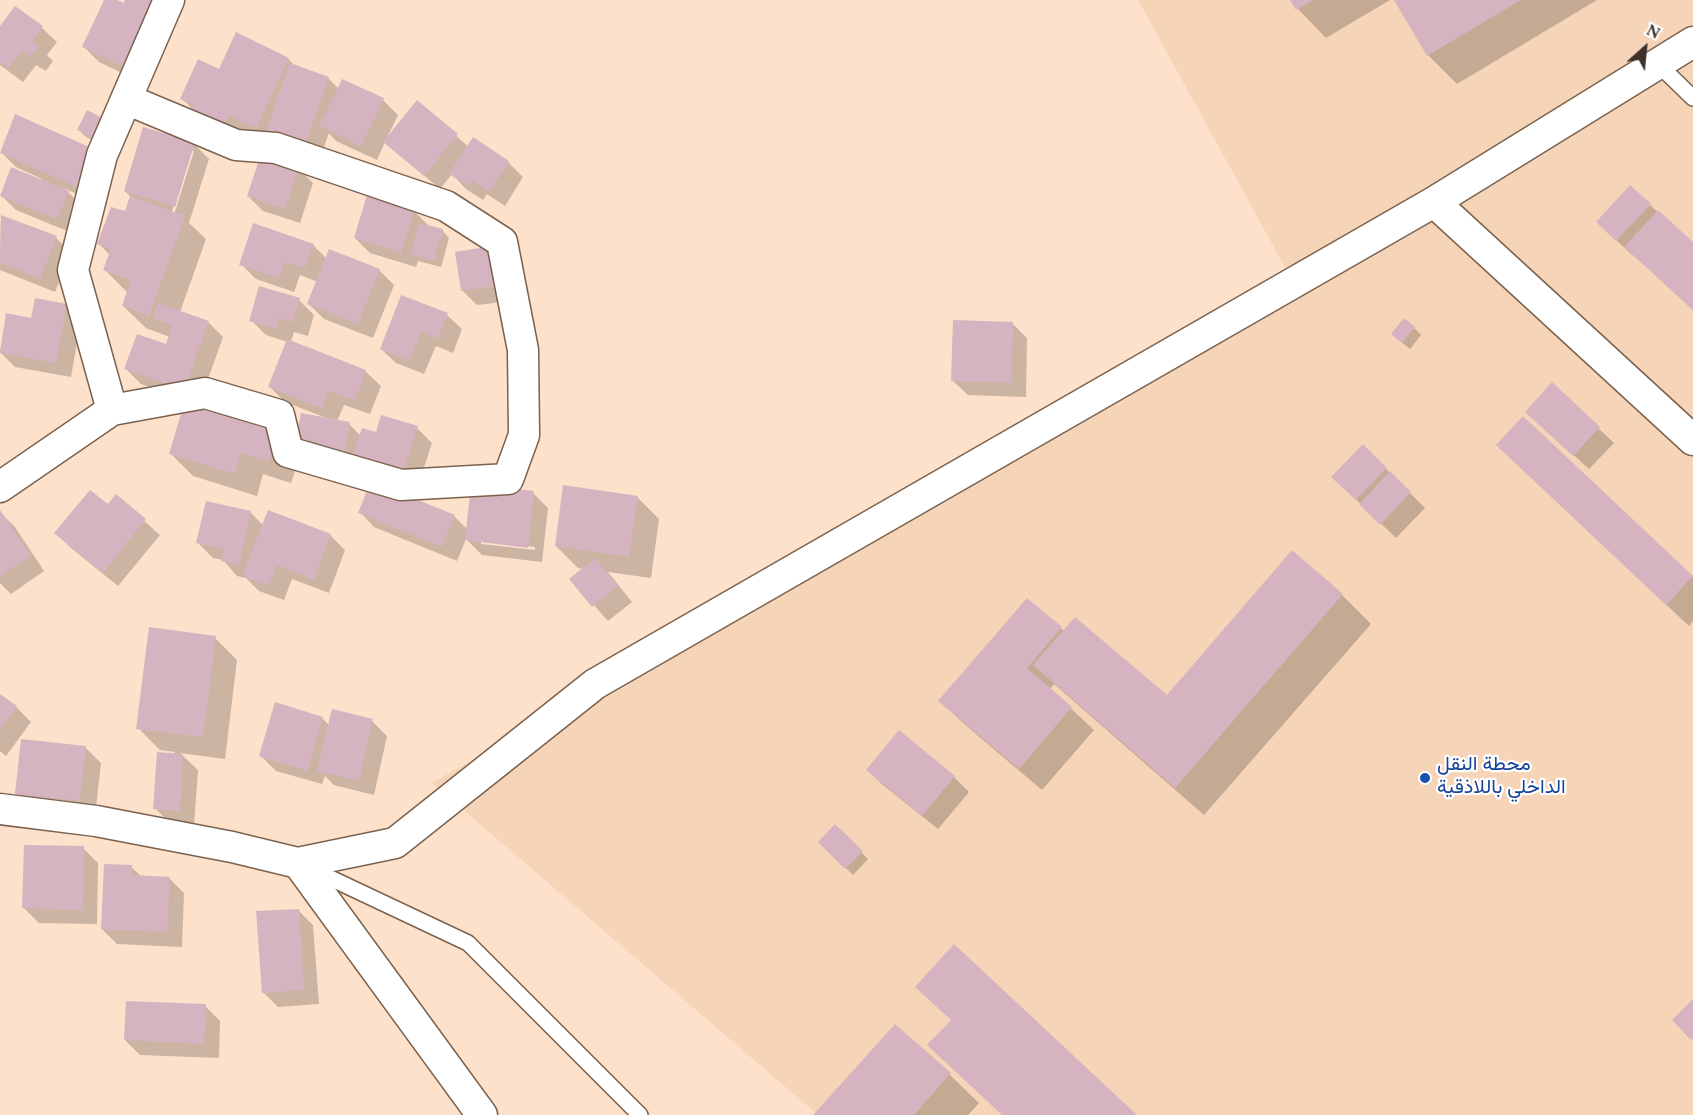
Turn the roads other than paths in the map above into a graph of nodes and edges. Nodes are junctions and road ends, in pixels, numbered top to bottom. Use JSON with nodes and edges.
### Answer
{"nodes":[{"id":1,"x":169,"y":0,"type":"edge"},
{"id":2,"x":1693,"y":42,"type":"edge"},
{"id":3,"x":1658,"y":64,"type":"junction"},
{"id":4,"x":1693,"y":98,"type":"edge"},
{"id":5,"x":126,"y":99,"type":"junction"},
{"id":6,"x":1434,"y":202,"type":"junction"},
{"id":7,"x":112,"y":410,"type":"junction"},
{"id":8,"x":1693,"y":440,"type":"edge"},
{"id":9,"x":0,"y":487,"type":"edge"},
{"id":10,"x":0,"y":809,"type":"edge"},
{"id":11,"x":298,"y":863,"type":"junction"},
{"id":12,"x":482,"y":1115,"type":"edge"},
{"id":13,"x":640,"y":1115,"type":"edge"}],
"edges":[{"from":1,"to":5,"type":"street"},
{"from":2,"to":3,"type":"street"},
{"from":3,"to":4,"type":"lane"},
{"from":3,"to":6,"type":"street"},
{"from":5,"to":7,"type":"street"},
{"from":5,"to":7,"type":"street"},
{"from":6,"to":8,"type":"street"},
{"from":6,"to":11,"type":"street"},
{"from":7,"to":9,"type":"street"},
{"from":10,"to":11,"type":"street"},
{"from":11,"to":12,"type":"street"},
{"from":11,"to":13,"type":"lane"}]}
